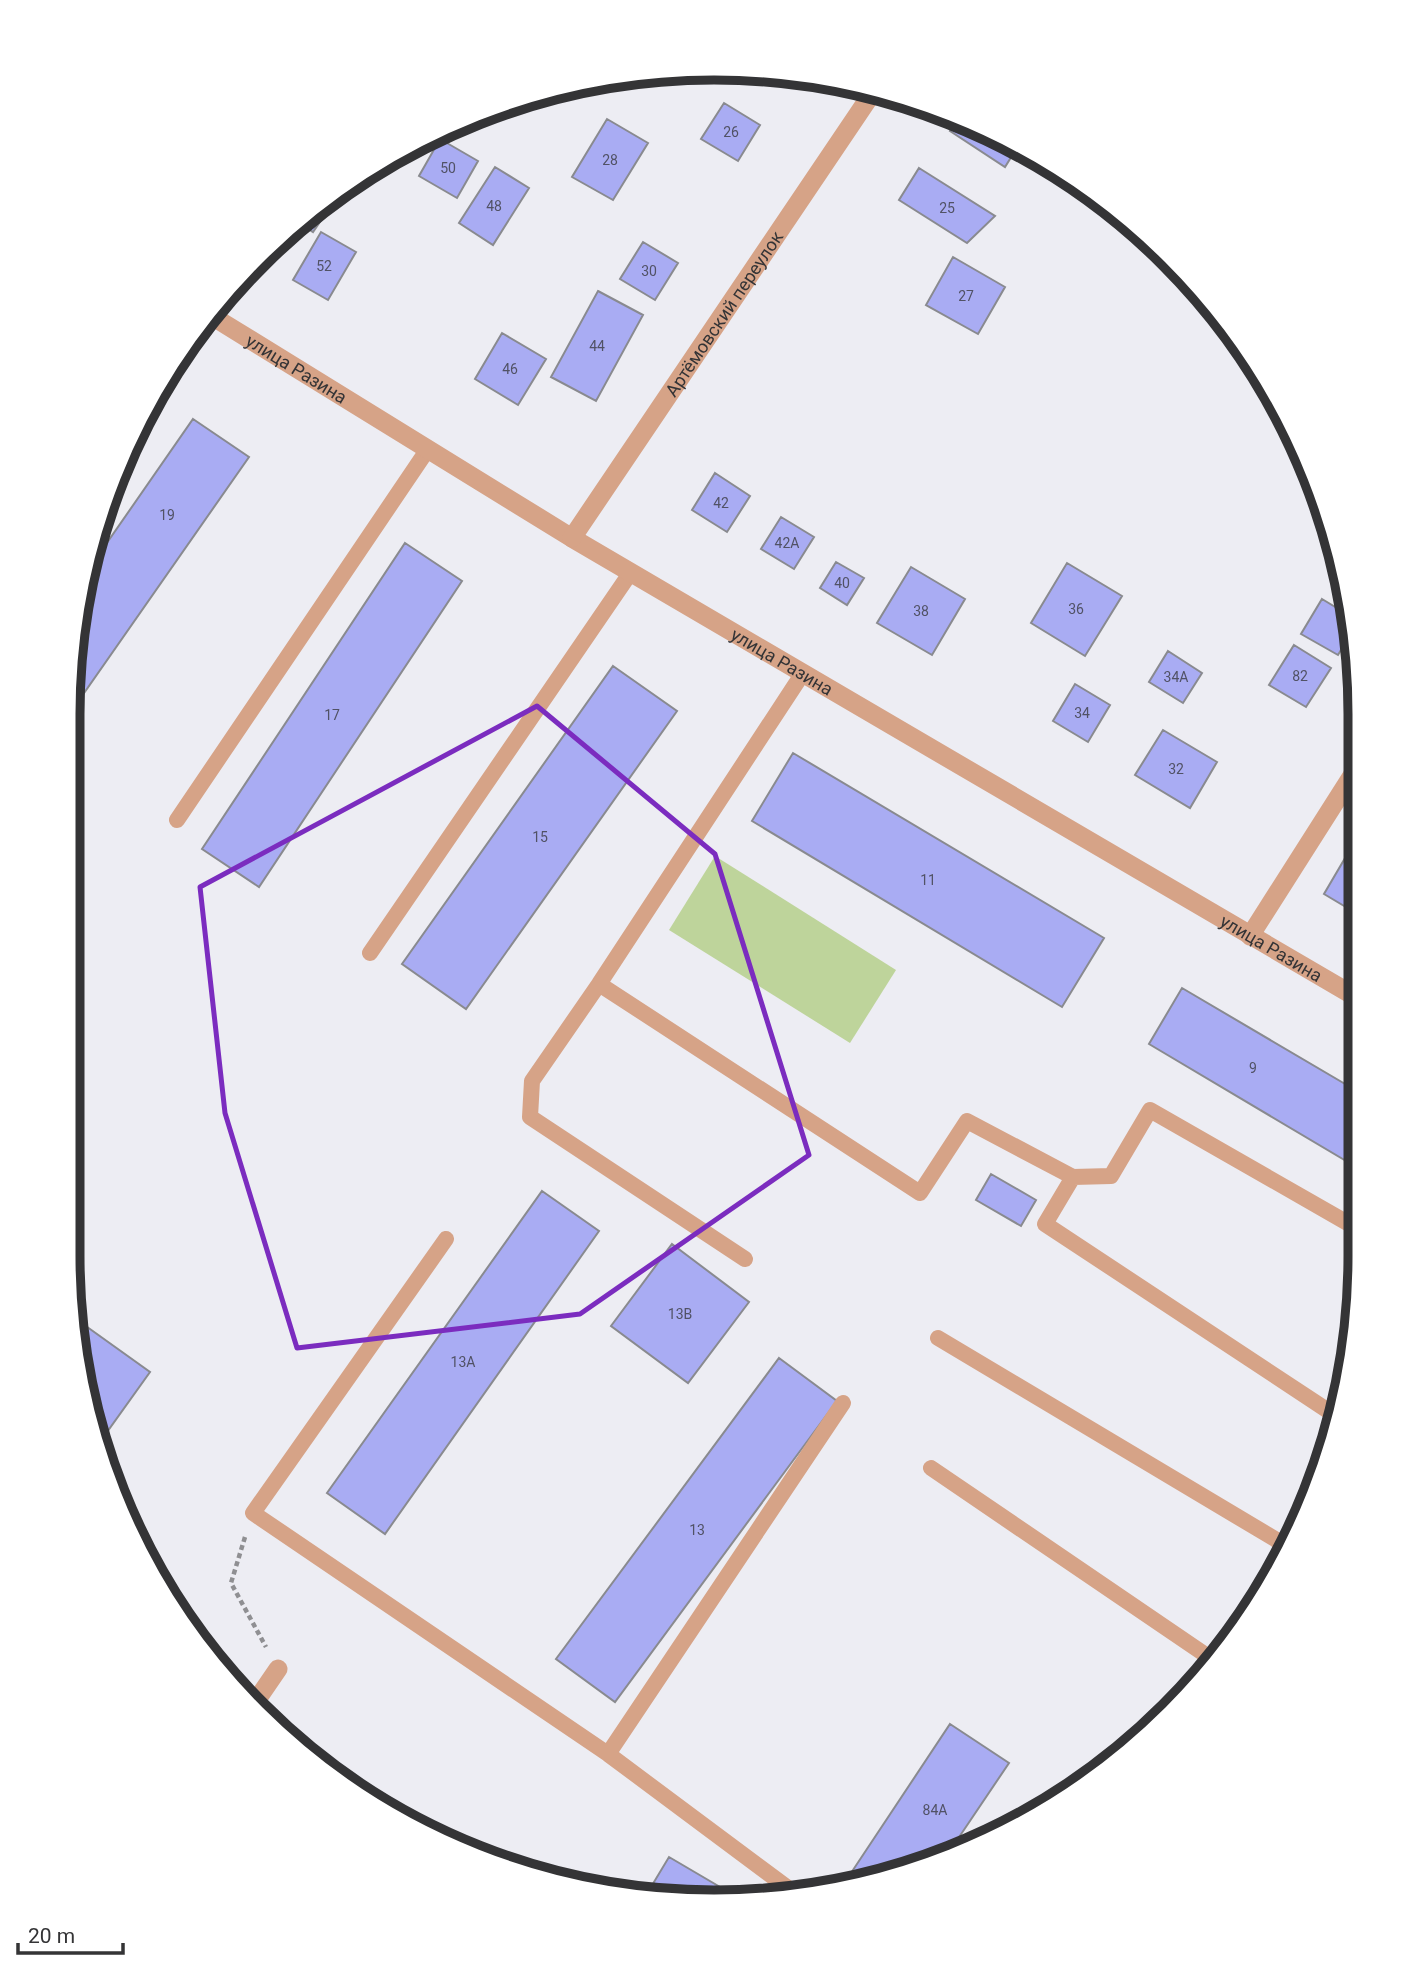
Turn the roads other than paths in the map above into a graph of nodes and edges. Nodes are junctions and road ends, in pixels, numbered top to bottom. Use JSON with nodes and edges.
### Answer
{"nodes":[{"id":1,"x":868,"y":100,"type":"edge"},
{"id":2,"x":218,"y":320,"type":"edge"},
{"id":3,"x":428,"y":449,"type":"junction"},
{"id":4,"x":572,"y":538,"type":"junction"},
{"id":5,"x":631,"y":572,"type":"junction"},
{"id":6,"x":803,"y":673,"type":"junction"},
{"id":7,"x":1348,"y":782,"type":"edge"},
{"id":8,"x":177,"y":820,"type":"dead end"},
{"id":9,"x":1250,"y":936,"type":"junction"},
{"id":10,"x":370,"y":953,"type":"dead end"},
{"id":11,"x":599,"y":984,"type":"junction"},
{"id":12,"x":1348,"y":992,"type":"edge"},
{"id":13,"x":1073,"y":1177,"type":"junction"},
{"id":14,"x":1348,"y":1223,"type":"edge"},
{"id":15,"x":446,"y":1239,"type":"dead end"},
{"id":16,"x":745,"y":1259,"type":"dead end"},
{"id":17,"x":938,"y":1338,"type":"dead end"},
{"id":18,"x":843,"y":1403,"type":"dead end"},
{"id":19,"x":1328,"y":1411,"type":"edge"},
{"id":20,"x":931,"y":1468,"type":"dead end"},
{"id":21,"x":1280,"y":1542,"type":"edge"},
{"id":22,"x":1206,"y":1656,"type":"edge"},
{"id":23,"x":278,"y":1669,"type":"road end"},
{"id":24,"x":259,"y":1697,"type":"edge"},
{"id":25,"x":608,"y":1754,"type":"junction"},
{"id":26,"x":785,"y":1886,"type":"edge"}],
"edges":[{"from":1,"to":4,"type":"street","name":"Артёмовский переулок"},
{"from":2,"to":3,"type":"street","name":"улица Разина"},
{"from":3,"to":4,"type":"street","name":"улица Разина"},
{"from":3,"to":8,"type":"lane"},
{"from":4,"to":5,"type":"street","name":"улица Разина"},
{"from":5,"to":6,"type":"street","name":"улица Разина"},
{"from":5,"to":10,"type":"lane"},
{"from":6,"to":9,"type":"street","name":"улица Разина"},
{"from":6,"to":11,"type":"lane"},
{"from":7,"to":9,"type":"street"},
{"from":9,"to":12,"type":"street","name":"улица Разина"},
{"from":11,"to":13,"type":"lane"},
{"from":11,"to":16,"type":"lane"},
{"from":13,"to":14,"type":"lane"},
{"from":13,"to":19,"type":"lane"},
{"from":15,"to":25,"type":"lane"},
{"from":17,"to":21,"type":"lane"},
{"from":18,"to":25,"type":"lane"},
{"from":20,"to":22,"type":"lane"},
{"from":23,"to":24,"type":"street"},
{"from":25,"to":26,"type":"lane"}]}
